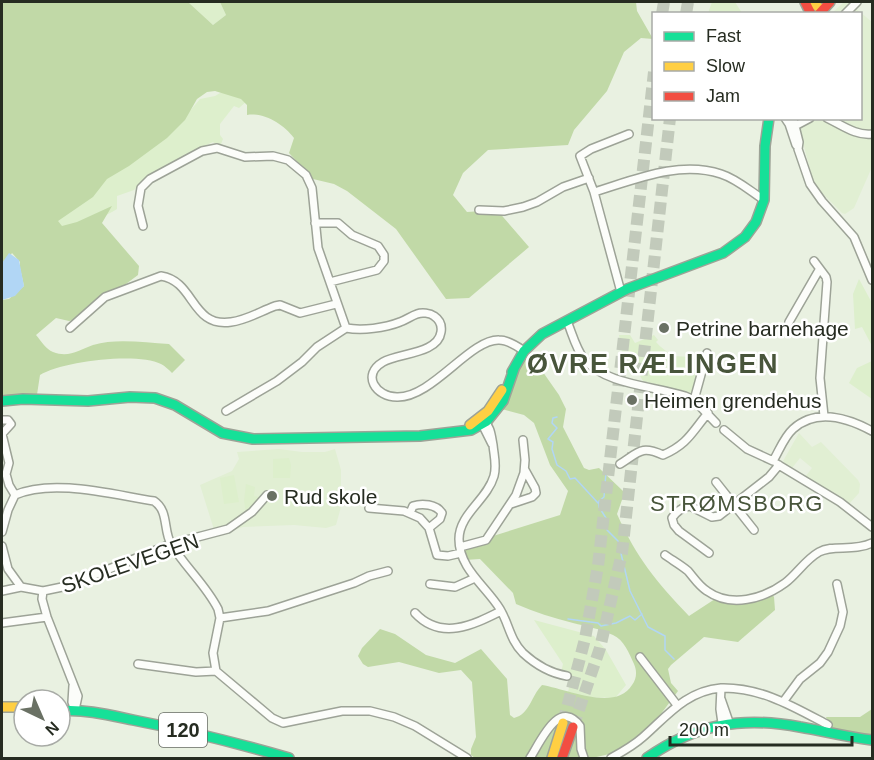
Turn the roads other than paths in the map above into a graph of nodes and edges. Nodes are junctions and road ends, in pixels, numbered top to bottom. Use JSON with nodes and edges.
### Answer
{"nodes":[{"id":1,"x":812,"y":2,"type":"edge"},
{"id":2,"x":830,"y":2,"type":"edge"},
{"id":3,"x":820,"y":12,"type":"edge"},
{"id":4,"x":769,"y":120,"type":"edge"},
{"id":5,"x":831,"y":120,"type":"edge"},
{"id":6,"x":791,"y":121,"type":"edge"},
{"id":7,"x":629,"y":134,"type":"dead end"},
{"id":8,"x":870,"y":134,"type":"edge"},
{"id":9,"x":873,"y":142,"type":"edge"},
{"id":10,"x":589,"y":178,"type":"junction"},
{"id":11,"x":594,"y":192,"type":"junction"},
{"id":12,"x":764,"y":200,"type":"junction"},
{"id":13,"x":479,"y":210,"type":"dead end"},
{"id":14,"x":315,"y":223,"type":"junction"},
{"id":15,"x":143,"y":226,"type":"dead end"},
{"id":16,"x":814,"y":261,"type":"dead end"},
{"id":17,"x":819,"y":270,"type":"junction"},
{"id":18,"x":873,"y":280,"type":"edge"},
{"id":19,"x":330,"y":282,"type":"junction"},
{"id":20,"x":621,"y":292,"type":"junction"},
{"id":21,"x":336,"y":304,"type":"junction"},
{"id":22,"x":567,"y":321,"type":"junction"},
{"id":23,"x":789,"y":322,"type":"dead end"},
{"id":24,"x":70,"y":328,"type":"dead end"},
{"id":25,"x":346,"y":328,"type":"junction"},
{"id":26,"x":524,"y":351,"type":"junction"},
{"id":27,"x":707,"y":353,"type":"dead end"},
{"id":28,"x":694,"y":400,"type":"junction"},
{"id":29,"x":2,"y":401,"type":"edge"},
{"id":30,"x":226,"y":411,"type":"dead end"},
{"id":31,"x":708,"y":413,"type":"junction"},
{"id":32,"x":824,"y":416,"type":"junction"},
{"id":33,"x":2,"y":420,"type":"edge"},
{"id":34,"x":483,"y":422,"type":"junction"},
{"id":35,"x":716,"y":423,"type":"dead end"},
{"id":36,"x":724,"y":429,"type":"dead end"},
{"id":37,"x":873,"y":431,"type":"edge"},
{"id":38,"x":523,"y":440,"type":"dead end"},
{"id":39,"x":776,"y":463,"type":"junction"},
{"id":40,"x":620,"y":464,"type":"dead end"},
{"id":41,"x":525,"y":470,"type":"junction"},
{"id":42,"x":716,"y":482,"type":"dead end"},
{"id":43,"x":15,"y":495,"type":"junction"},
{"id":44,"x":267,"y":495,"type":"dead end"},
{"id":45,"x":511,"y":504,"type":"junction"},
{"id":46,"x":734,"y":504,"type":"junction"},
{"id":47,"x":369,"y":508,"type":"dead end"},
{"id":48,"x":410,"y":513,"type":"junction"},
{"id":49,"x":873,"y":527,"type":"edge"},
{"id":50,"x":429,"y":528,"type":"junction"},
{"id":51,"x":754,"y":530,"type":"dead end"},
{"id":52,"x":2,"y":532,"type":"edge"},
{"id":53,"x":873,"y":543,"type":"edge"},
{"id":54,"x":171,"y":544,"type":"junction"},
{"id":55,"x":2,"y":546,"type":"edge"},
{"id":56,"x":460,"y":550,"type":"junction"},
{"id":57,"x":709,"y":553,"type":"dead end"},
{"id":58,"x":665,"y":555,"type":"dead end"},
{"id":59,"x":388,"y":571,"type":"dead end"},
{"id":60,"x":475,"y":578,"type":"junction"},
{"id":61,"x":430,"y":584,"type":"dead end"},
{"id":62,"x":837,"y":584,"type":"dead end"},
{"id":63,"x":21,"y":588,"type":"junction"},
{"id":64,"x":2,"y":591,"type":"edge"},
{"id":65,"x":43,"y":591,"type":"junction"},
{"id":66,"x":501,"y":611,"type":"junction"},
{"id":67,"x":415,"y":613,"type":"dead end"},
{"id":68,"x":47,"y":617,"type":"junction"},
{"id":69,"x":220,"y":618,"type":"junction"},
{"id":70,"x":2,"y":622,"type":"edge"},
{"id":71,"x":640,"y":657,"type":"dead end"},
{"id":72,"x":138,"y":663,"type":"dead end"},
{"id":73,"x":216,"y":671,"type":"junction"},
{"id":74,"x":567,"y":675,"type":"dead end"},
{"id":75,"x":721,"y":688,"type":"junction"},
{"id":76,"x":783,"y":702,"type":"junction"},
{"id":77,"x":677,"y":705,"type":"junction"},
{"id":78,"x":72,"y":709,"type":"edge"},
{"id":79,"x":72,"y":710,"type":"edge"},
{"id":80,"x":75,"y":710,"type":"junction"},
{"id":81,"x":726,"y":723,"type":"junction"},
{"id":82,"x":828,"y":725,"type":"dead end"},
{"id":83,"x":873,"y":740,"type":"edge"},
{"id":84,"x":289,"y":759,"type":"edge"},
{"id":85,"x":467,"y":759,"type":"edge"},
{"id":86,"x":530,"y":759,"type":"edge"},
{"id":87,"x":552,"y":759,"type":"edge"},
{"id":88,"x":562,"y":759,"type":"edge"},
{"id":89,"x":584,"y":759,"type":"edge"},
{"id":90,"x":611,"y":759,"type":"edge"},
{"id":91,"x":647,"y":759,"type":"edge"}],
"edges":[{"from":1,"to":3,"type":"main road"},
{"from":2,"to":3,"type":"main road"},
{"from":4,"to":12,"type":"main road"},
{"from":5,"to":8,"type":"street"},
{"from":6,"to":18,"type":"street"},
{"from":7,"to":10,"type":"street"},
{"from":8,"to":9,"type":"street"},
{"from":10,"to":11,"type":"street"},
{"from":10,"to":13,"type":"street"},
{"from":11,"to":12,"type":"street"},
{"from":11,"to":20,"type":"street"},
{"from":12,"to":20,"type":"main road"},
{"from":14,"to":15,"type":"street"},
{"from":14,"to":19,"type":"street"},
{"from":14,"to":19,"type":"street"},
{"from":16,"to":17,"type":"street"},
{"from":17,"to":23,"type":"street"},
{"from":17,"to":32,"type":"street"},
{"from":19,"to":21,"type":"street"},
{"from":20,"to":22,"type":"main road"},
{"from":21,"to":24,"type":"street"},
{"from":21,"to":25,"type":"street"},
{"from":22,"to":26,"type":"main road"},
{"from":22,"to":28,"type":"street"},
{"from":25,"to":26,"type":"street"},
{"from":25,"to":30,"type":"street"},
{"from":26,"to":34,"type":"main road"},
{"from":27,"to":28,"type":"street"},
{"from":28,"to":31,"type":"street"},
{"from":29,"to":34,"type":"main road"},
{"from":31,"to":35,"type":"street"},
{"from":31,"to":40,"type":"street"},
{"from":32,"to":37,"type":"street"},
{"from":32,"to":39,"type":"street"},
{"from":33,"to":43,"type":"street"},
{"from":34,"to":56,"type":"street"},
{"from":36,"to":39,"type":"street"},
{"from":38,"to":41,"type":"street"},
{"from":39,"to":46,"type":"street"},
{"from":39,"to":49,"type":"street"},
{"from":41,"to":45,"type":"street"},
{"from":41,"to":45,"type":"street"},
{"from":42,"to":46,"type":"street"},
{"from":43,"to":52,"type":"street"},
{"from":43,"to":54,"type":"street"},
{"from":44,"to":54,"type":"street","name":"SKOLEVEGEN"},
{"from":45,"to":56,"type":"street"},
{"from":46,"to":51,"type":"street"},
{"from":46,"to":57,"type":"street"},
{"from":47,"to":48,"type":"street"},
{"from":48,"to":50,"type":"street"},
{"from":48,"to":50,"type":"street"},
{"from":50,"to":56,"type":"street"},
{"from":53,"to":58,"type":"street"},
{"from":54,"to":65,"type":"street","name":"SKOLEVEGEN"},
{"from":54,"to":69,"type":"street"},
{"from":55,"to":63,"type":"street"},
{"from":56,"to":60,"type":"street"},
{"from":59,"to":69,"type":"street"},
{"from":60,"to":61,"type":"street"},
{"from":60,"to":66,"type":"street"},
{"from":62,"to":76,"type":"street"},
{"from":63,"to":64,"type":"street"},
{"from":63,"to":65,"type":"street"},
{"from":65,"to":68,"type":"street","name":"SKOLEVEGEN"},
{"from":66,"to":67,"type":"street"},
{"from":66,"to":74,"type":"street"},
{"from":68,"to":70,"type":"street"},
{"from":68,"to":80,"type":"street","name":"SKOLEVEGEN"},
{"from":69,"to":73,"type":"street"},
{"from":71,"to":77,"type":"street"},
{"from":72,"to":73,"type":"street"},
{"from":73,"to":85,"type":"street"},
{"from":75,"to":76,"type":"street"},
{"from":75,"to":77,"type":"street"},
{"from":75,"to":81,"type":"street"},
{"from":76,"to":82,"type":"street"},
{"from":77,"to":90,"type":"street"},
{"from":78,"to":80,"type":"main road","number":"120"},
{"from":79,"to":80,"type":"main road","number":"120"},
{"from":80,"to":84,"type":"main road","number":"120"},
{"from":81,"to":83,"type":"main road"},
{"from":81,"to":91,"type":"main road"},
{"from":86,"to":89,"type":"street"},
{"from":87,"to":88,"type":"main road"}]}
